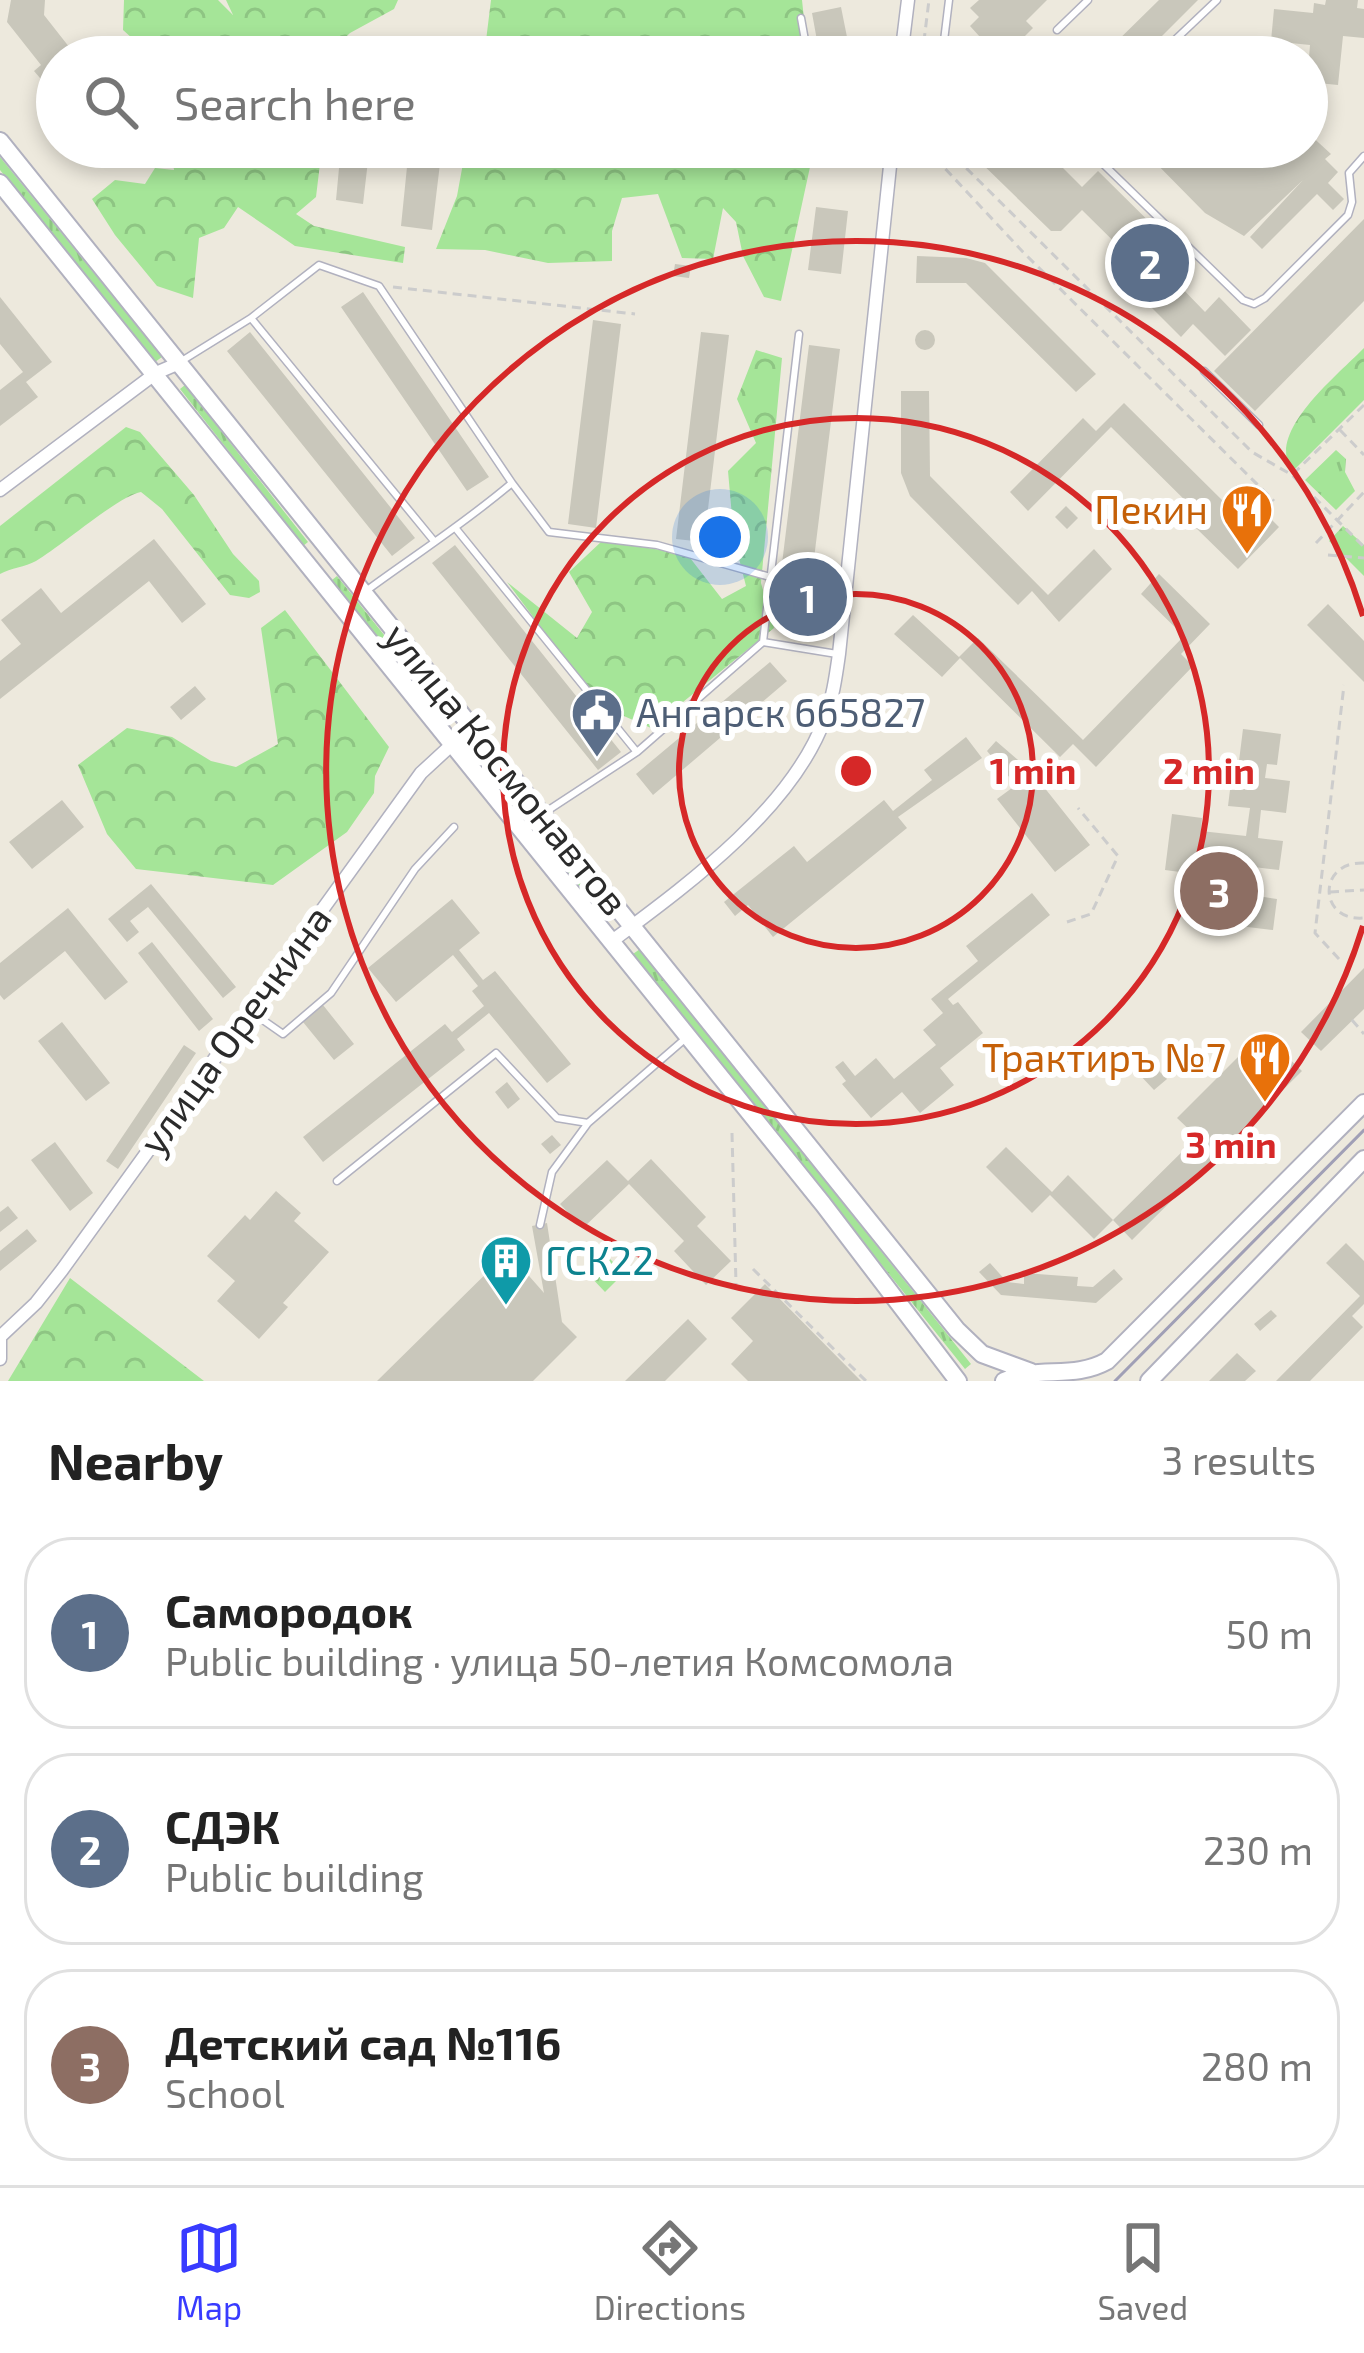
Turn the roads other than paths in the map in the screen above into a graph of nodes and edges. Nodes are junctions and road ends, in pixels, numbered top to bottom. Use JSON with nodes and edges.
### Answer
{"nodes":[{"id":1,"x":908,"y":0,"type":"edge"},
{"id":2,"x":949,"y":0,"type":"edge"},
{"id":3,"x":1088,"y":0,"type":"edge"},
{"id":4,"x":1217,"y":0,"type":"edge"},
{"id":5,"x":801,"y":18,"type":"dead end"},
{"id":6,"x":1057,"y":30,"type":"dead end"},
{"id":7,"x":804,"y":36,"type":"edge"},
{"id":8,"x":904,"y":36,"type":"edge"},
{"id":9,"x":945,"y":36,"type":"edge"},
{"id":10,"x":1178,"y":36,"type":"edge"},
{"id":11,"x":0,"y":141,"type":"edge"},
{"id":12,"x":1364,"y":156,"type":"edge"},
{"id":13,"x":890,"y":168,"type":"edge"},
{"id":14,"x":1107,"y":168,"type":"edge"},
{"id":15,"x":0,"y":183,"type":"edge"},
{"id":16,"x":251,"y":318,"type":"junction"},
{"id":17,"x":799,"y":334,"type":"dead end"},
{"id":18,"x":177,"y":364,"type":"junction"},
{"id":19,"x":1204,"y":371,"type":"dead end"},
{"id":20,"x":156,"y":374,"type":"junction"},
{"id":21,"x":1259,"y":425,"type":"dead end"},
{"id":22,"x":512,"y":484,"type":"junction"},
{"id":23,"x":0,"y":490,"type":"edge"},
{"id":24,"x":457,"y":530,"type":"junction"},
{"id":25,"x":434,"y":541,"type":"junction"},
{"id":26,"x":770,"y":578,"type":"junction"},
{"id":27,"x":364,"y":593,"type":"junction"},
{"id":28,"x":764,"y":642,"type":"junction"},
{"id":29,"x":839,"y":654,"type":"junction"},
{"id":30,"x":472,"y":726,"type":"junction"},
{"id":31,"x":450,"y":745,"type":"junction"},
{"id":32,"x":637,"y":752,"type":"junction"},
{"id":33,"x":544,"y":813,"type":"junction"},
{"id":34,"x":454,"y":827,"type":"dead end"},
{"id":35,"x":633,"y":925,"type":"junction"},
{"id":36,"x":612,"y":941,"type":"junction"},
{"id":37,"x":250,"y":1011,"type":"junction"},
{"id":38,"x":688,"y":1036,"type":"junction"},
{"id":39,"x":1364,"y":1102,"type":"edge"},
{"id":40,"x":589,"y":1123,"type":"junction"},
{"id":41,"x":1364,"y":1159,"type":"edge"},
{"id":42,"x":338,"y":1181,"type":"dead end"},
{"id":43,"x":540,"y":1225,"type":"dead end"},
{"id":44,"x":0,"y":1335,"type":"edge"},
{"id":45,"x":0,"y":1359,"type":"edge"},
{"id":46,"x":1031,"y":1372,"type":"junction"},
{"id":47,"x":1072,"y":1377,"type":"edge"},
{"id":48,"x":958,"y":1381,"type":"edge"},
{"id":49,"x":1004,"y":1381,"type":"edge"},
{"id":50,"x":1149,"y":1381,"type":"edge"}],
"edges":[{"from":1,"to":8,"type":"street"},
{"from":2,"to":9,"type":"lane"},
{"from":3,"to":6,"type":"lane"},
{"from":4,"to":10,"type":"lane"},
{"from":5,"to":7,"type":"lane"},
{"from":11,"to":18,"type":"street","name":"улица Космонавтов"},
{"from":12,"to":14,"type":"lane"},
{"from":13,"to":29,"type":"street"},
{"from":15,"to":20,"type":"street","name":"улица Космонавтов"},
{"from":16,"to":18,"type":"lane"},
{"from":16,"to":22,"type":"lane"},
{"from":16,"to":25,"type":"lane"},
{"from":17,"to":26,"type":"lane"},
{"from":18,"to":20,"type":"street"},
{"from":18,"to":27,"type":"street","name":"улица Космонавтов"},
{"from":19,"to":21,"type":"lane"},
{"from":20,"to":23,"type":"street"},
{"from":20,"to":31,"type":"street","name":"улица Космонавтов"},
{"from":22,"to":24,"type":"lane"},
{"from":22,"to":26,"type":"lane"},
{"from":24,"to":25,"type":"lane"},
{"from":24,"to":32,"type":"lane"},
{"from":25,"to":27,"type":"lane"},
{"from":26,"to":28,"type":"lane"},
{"from":27,"to":30,"type":"street","name":"улица Космонавтов"},
{"from":28,"to":29,"type":"lane"},
{"from":28,"to":32,"type":"lane"},
{"from":29,"to":35,"type":"street"},
{"from":30,"to":31,"type":"street","name":"улица Оречкина"},
{"from":30,"to":33,"type":"street","name":"улица Космонавтов"},
{"from":31,"to":36,"type":"street","name":"улица Космонавтов"},
{"from":31,"to":37,"type":"street","name":"улица Оречкина"},
{"from":32,"to":33,"type":"lane"},
{"from":33,"to":35,"type":"street","name":"улица Космонавтов"},
{"from":34,"to":37,"type":"lane"},
{"from":35,"to":36,"type":"street"},
{"from":35,"to":46,"type":"street","name":"улица Космонавтов"},
{"from":36,"to":38,"type":"street","name":"улица Космонавтов"},
{"from":37,"to":44,"type":"street","name":"улица Оречкина"},
{"from":38,"to":40,"type":"lane"},
{"from":38,"to":48,"type":"street","name":"улица Космонавтов"},
{"from":39,"to":47,"type":"street"},
{"from":40,"to":42,"type":"lane"},
{"from":40,"to":43,"type":"lane"},
{"from":41,"to":50,"type":"street"},
{"from":44,"to":45,"type":"street","name":"улица Оречкина"},
{"from":46,"to":47,"type":"street"},
{"from":46,"to":49,"type":"street"}]}
